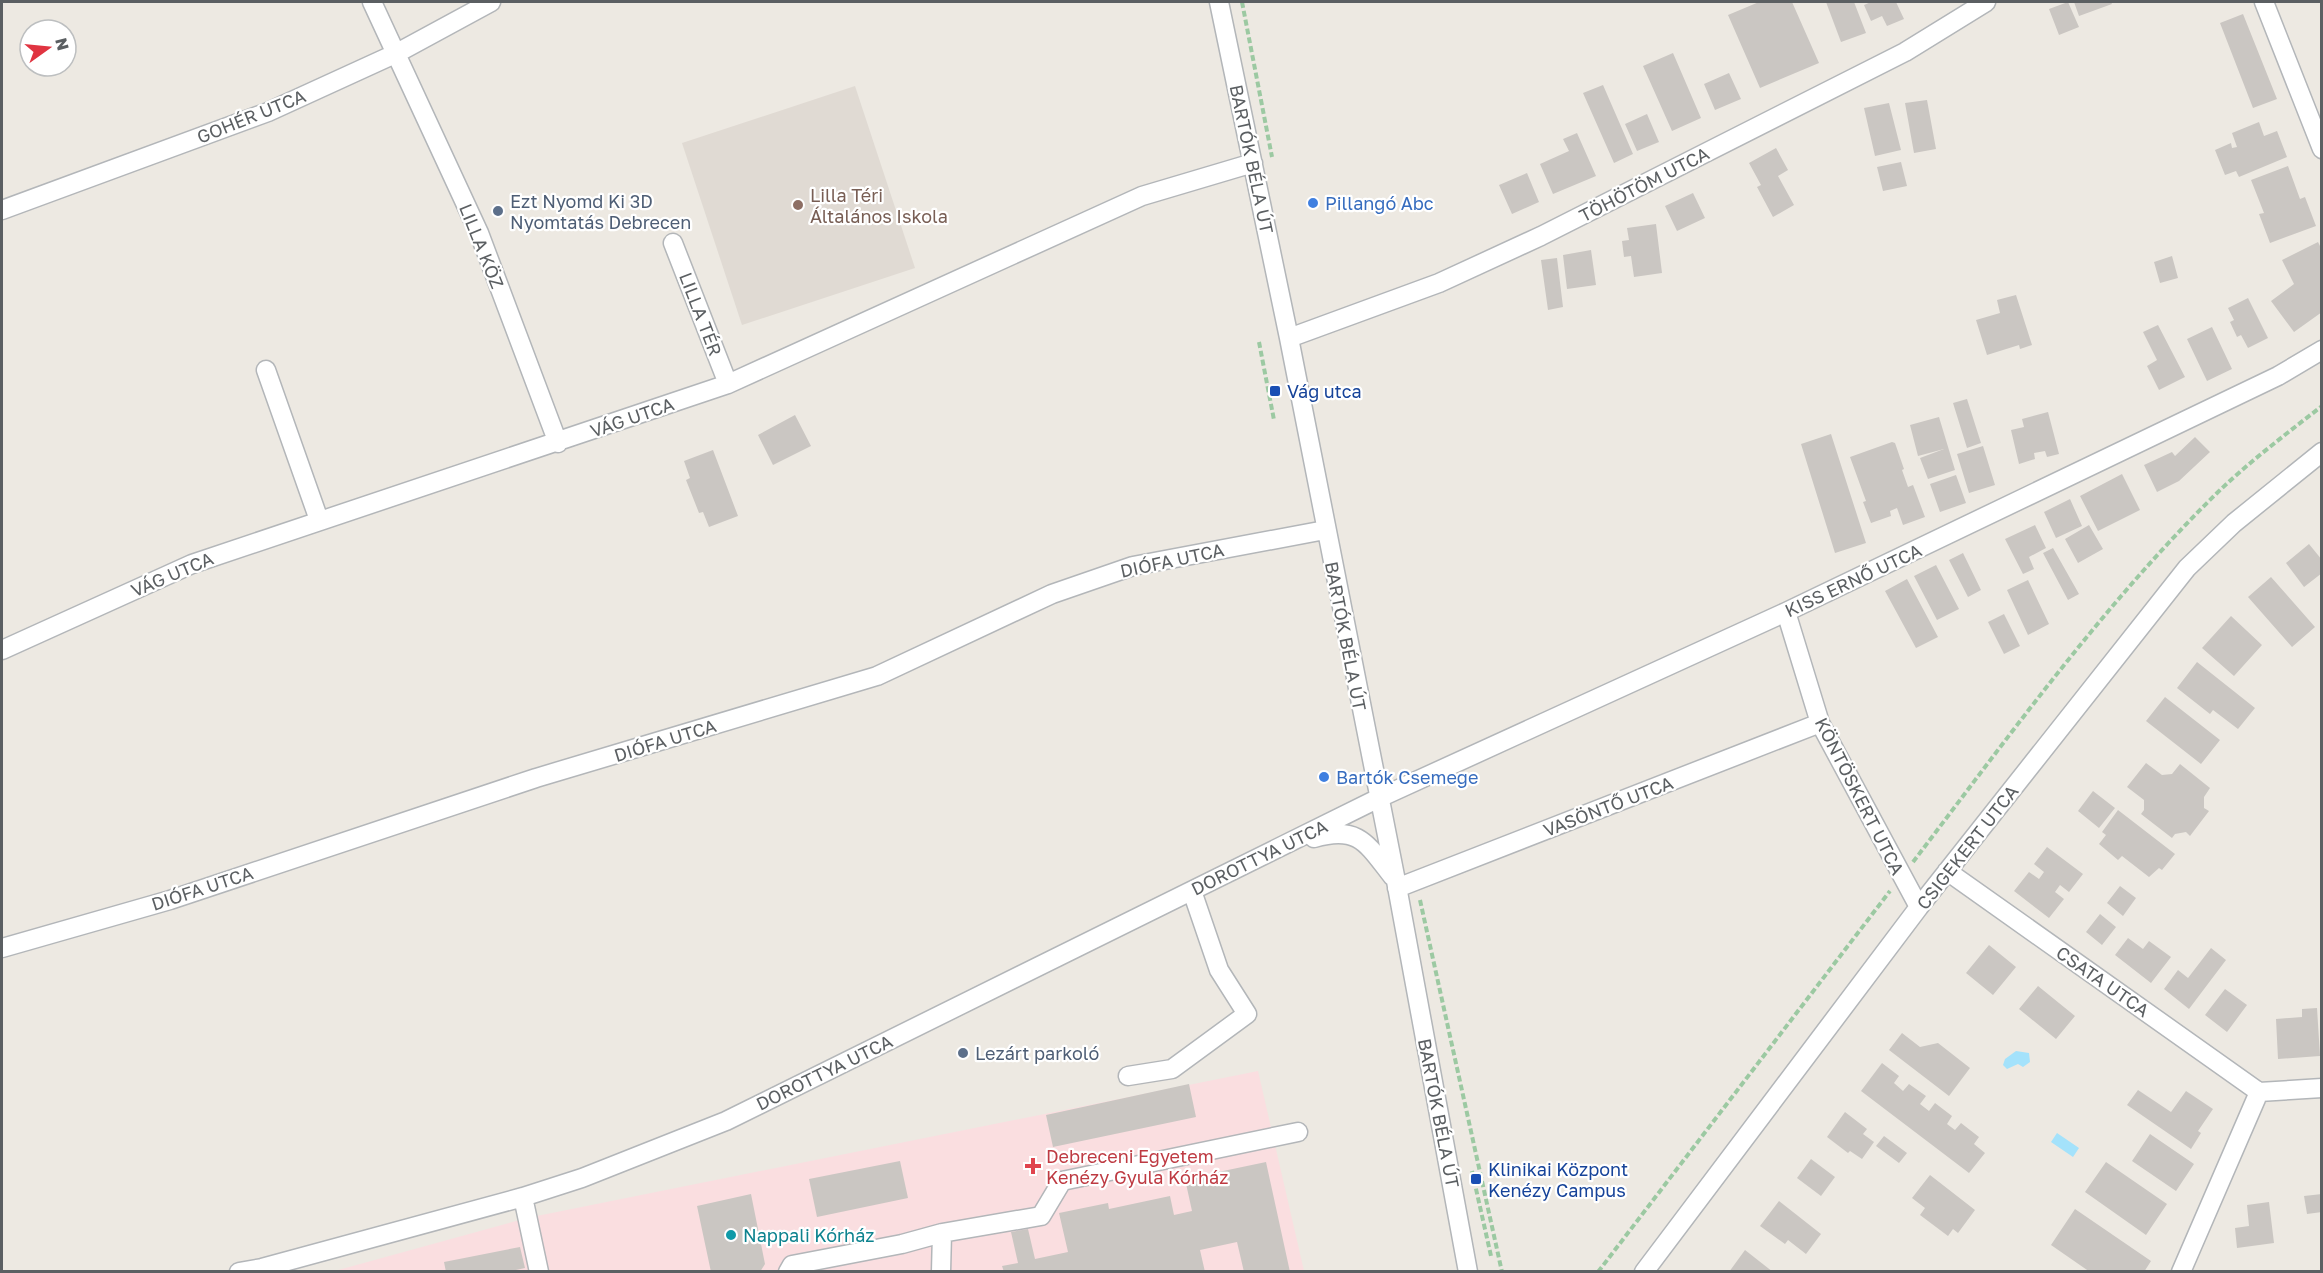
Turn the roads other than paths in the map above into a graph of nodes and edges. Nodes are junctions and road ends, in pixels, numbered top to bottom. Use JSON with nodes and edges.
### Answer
{"nodes":[{"id":1,"x":372,"y":2,"type":"edge"},
{"id":2,"x":491,"y":2,"type":"edge"},
{"id":3,"x":1219,"y":2,"type":"edge"},
{"id":4,"x":1986,"y":2,"type":"edge"},
{"id":5,"x":2264,"y":2,"type":"edge"},
{"id":6,"x":397,"y":53,"type":"junction"},
{"id":7,"x":2322,"y":149,"type":"edge"},
{"id":8,"x":1253,"y":163,"type":"junction"},
{"id":9,"x":2,"y":210,"type":"edge"},
{"id":10,"x":673,"y":243,"type":"dead end"},
{"id":11,"x":1289,"y":338,"type":"junction"},
{"id":12,"x":2322,"y":350,"type":"edge"},
{"id":13,"x":266,"y":370,"type":"dead end"},
{"id":14,"x":728,"y":384,"type":"junction"},
{"id":15,"x":558,"y":443,"type":"junction"},
{"id":16,"x":2322,"y":452,"type":"edge"},
{"id":17,"x":319,"y":520,"type":"junction"},
{"id":18,"x":1325,"y":530,"type":"junction"},
{"id":19,"x":1786,"y":612,"type":"junction"},
{"id":20,"x":2,"y":650,"type":"edge"},
{"id":21,"x":1820,"y":723,"type":"junction"},
{"id":22,"x":1379,"y":798,"type":"junction"},
{"id":23,"x":1281,"y":848,"type":"junction"},
{"id":24,"x":1947,"y":871,"type":"junction"},
{"id":25,"x":1396,"y":885,"type":"junction"},
{"id":26,"x":1192,"y":891,"type":"junction"},
{"id":27,"x":1919,"y":908,"type":"junction"},
{"id":28,"x":2,"y":948,"type":"edge"},
{"id":29,"x":1128,"y":1076,"type":"dead end"},
{"id":30,"x":2322,"y":1088,"type":"edge"},
{"id":31,"x":2259,"y":1092,"type":"junction"},
{"id":32,"x":1298,"y":1132,"type":"dead end"},
{"id":33,"x":523,"y":1197,"type":"junction"},
{"id":34,"x":942,"y":1233,"type":"junction"},
{"id":35,"x":239,"y":1272,"type":"edge"},
{"id":36,"x":539,"y":1272,"type":"edge"},
{"id":37,"x":788,"y":1272,"type":"edge"},
{"id":38,"x":941,"y":1272,"type":"edge"},
{"id":39,"x":1468,"y":1272,"type":"edge"},
{"id":40,"x":1644,"y":1272,"type":"edge"},
{"id":41,"x":2181,"y":1272,"type":"edge"}],
"edges":[{"from":1,"to":6,"type":"street","name":"LILLA KÖZ"},
{"from":2,"to":6,"type":"street","name":"GOHÉR UTCA"},
{"from":3,"to":8,"type":"street","name":"BARTÓK BÉLA ÚT"},
{"from":4,"to":11,"type":"street","name":"TÖHÖTÖM UTCA"},
{"from":5,"to":7,"type":"street"},
{"from":6,"to":9,"type":"street","name":"GOHÉR UTCA"},
{"from":6,"to":15,"type":"street","name":"LILLA KÖZ"},
{"from":8,"to":11,"type":"street","name":"BARTÓK BÉLA ÚT"},
{"from":8,"to":14,"type":"street","name":"VÁG UTCA"},
{"from":10,"to":14,"type":"street","name":"LILLA TÉR"},
{"from":11,"to":18,"type":"street","name":"BARTÓK BÉLA ÚT"},
{"from":12,"to":19,"type":"street","name":"KISS ERNŐ UTCA"},
{"from":13,"to":17,"type":"street"},
{"from":14,"to":15,"type":"street","name":"VÁG UTCA"},
{"from":15,"to":17,"type":"street","name":"VÁG UTCA"},
{"from":16,"to":24,"type":"street","name":"CSIGEKERT UTCA"},
{"from":17,"to":20,"type":"street","name":"VÁG UTCA"},
{"from":18,"to":22,"type":"street","name":"BARTÓK BÉLA ÚT"},
{"from":18,"to":28,"type":"street","name":"DIÓFA UTCA"},
{"from":19,"to":21,"type":"street","name":"KÖNTÖSKERT UTCA"},
{"from":19,"to":22,"type":"street","name":"KISS ERNŐ UTCA"},
{"from":21,"to":25,"type":"street","name":"VASÖNTŐ UTCA"},
{"from":21,"to":27,"type":"street","name":"KÖNTÖSKERT UTCA"},
{"from":22,"to":23,"type":"street","name":"DOROTTYA UTCA"},
{"from":22,"to":25,"type":"street","name":"BARTÓK BÉLA ÚT"},
{"from":23,"to":25,"type":"street"},
{"from":23,"to":26,"type":"street","name":"DOROTTYA UTCA"},
{"from":24,"to":27,"type":"street","name":"CSIGEKERT UTCA"},
{"from":24,"to":31,"type":"street","name":"CSATA UTCA"},
{"from":25,"to":39,"type":"street","name":"BARTÓK BÉLA ÚT"},
{"from":26,"to":29,"type":"street"},
{"from":26,"to":33,"type":"street","name":"DOROTTYA UTCA"},
{"from":27,"to":40,"type":"street","name":"CSIGEKERT UTCA"},
{"from":30,"to":31,"type":"street"},
{"from":31,"to":41,"type":"street"},
{"from":32,"to":34,"type":"street"},
{"from":33,"to":35,"type":"street","name":"DOROTTYA UTCA"},
{"from":33,"to":36,"type":"street"},
{"from":34,"to":37,"type":"street"},
{"from":34,"to":38,"type":"street"}]}
